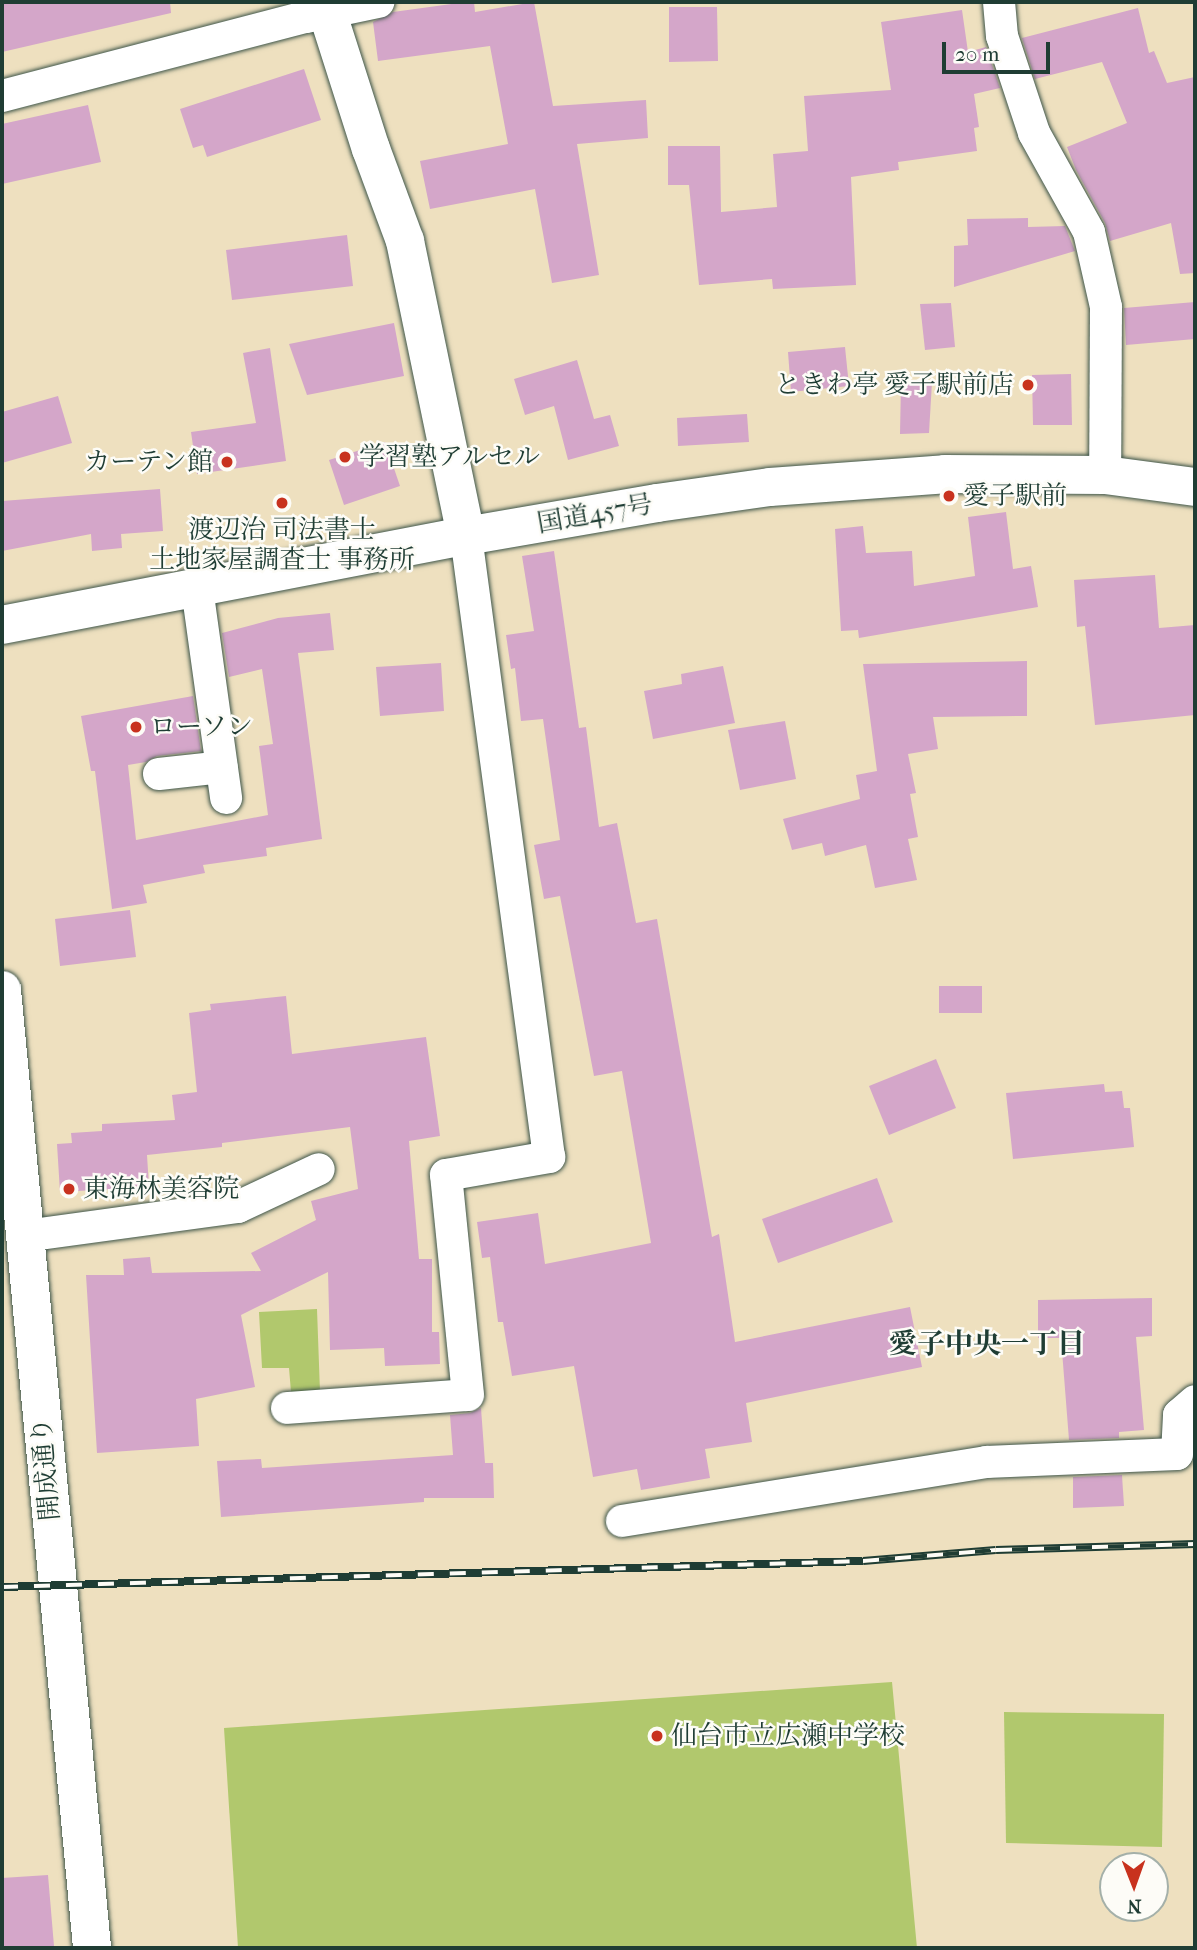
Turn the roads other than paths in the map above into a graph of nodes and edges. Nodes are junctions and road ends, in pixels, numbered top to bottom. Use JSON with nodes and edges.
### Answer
{"nodes":[{"id":1,"x":378,"y":2,"type":"edge"},
{"id":2,"x":999,"y":2,"type":"edge"},
{"id":3,"x":326,"y":7,"type":"edge"},
{"id":4,"x":2,"y":96,"type":"edge"},
{"id":5,"x":1105,"y":475,"type":"junction"},
{"id":6,"x":1195,"y":487,"type":"edge"},
{"id":7,"x":466,"y":536,"type":"junction"},
{"id":8,"x":197,"y":588,"type":"junction"},
{"id":9,"x":2,"y":625,"type":"edge"},
{"id":10,"x":222,"y":767,"type":"junction"},
{"id":11,"x":159,"y":774,"type":"dead end"},
{"id":12,"x":226,"y":798,"type":"dead end"},
{"id":13,"x":2,"y":990,"type":"edge"},
{"id":14,"x":318,"y":1168,"type":"dead end"},
{"id":15,"x":11,"y":1179,"type":"edge"},
{"id":16,"x":25,"y":1236,"type":"junction"},
{"id":17,"x":1195,"y":1401,"type":"edge"},
{"id":18,"x":287,"y":1408,"type":"dead end"},
{"id":19,"x":622,"y":1521,"type":"dead end"},
{"id":20,"x":92,"y":1948,"type":"edge"}],
"edges":[{"from":1,"to":3,"type":"street"},
{"from":2,"to":5,"type":"street"},
{"from":3,"to":4,"type":"street"},
{"from":3,"to":7,"type":"main road"},
{"from":5,"to":6,"type":"main road","name":"国道457号"},
{"from":5,"to":7,"type":"main road","name":"国道457号"},
{"from":7,"to":8,"type":"main road","name":"国道457号"},
{"from":7,"to":18,"type":"street"},
{"from":8,"to":9,"type":"main road","name":"国道457号"},
{"from":8,"to":10,"type":"street"},
{"from":10,"to":11,"type":"street"},
{"from":10,"to":12,"type":"street"},
{"from":13,"to":15,"type":"main road","name":"開成通り"},
{"from":14,"to":16,"type":"street"},
{"from":15,"to":16,"type":"main road","name":"開成通り"},
{"from":16,"to":20,"type":"main road","name":"開成通り"},
{"from":17,"to":19,"type":"street"}]}
